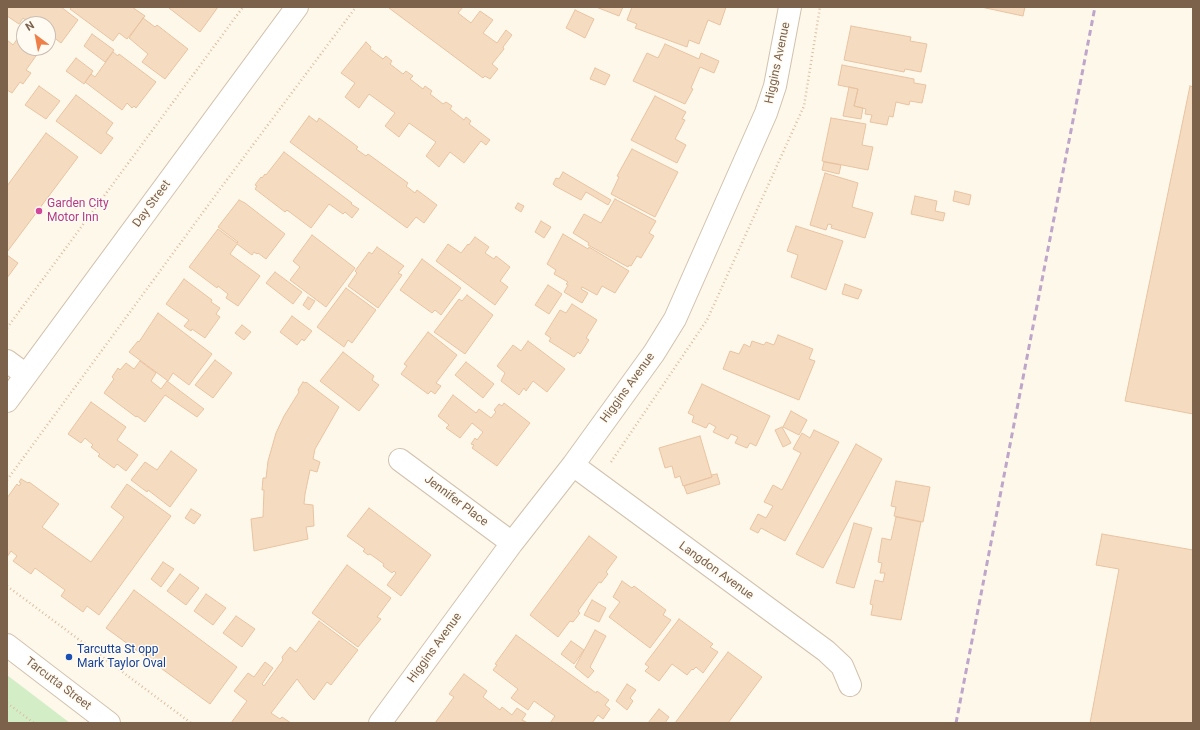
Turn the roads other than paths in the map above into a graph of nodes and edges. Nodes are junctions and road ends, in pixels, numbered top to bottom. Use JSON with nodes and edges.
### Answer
{"nodes":[{"id":1,"x":297,"y":7,"type":"edge"},
{"id":2,"x":790,"y":7,"type":"edge"},
{"id":3,"x":7,"y":361,"type":"edge"},
{"id":4,"x":26,"y":375,"type":"junction"},
{"id":5,"x":7,"y":401,"type":"edge"},
{"id":6,"x":400,"y":460,"type":"dead end"},
{"id":7,"x":573,"y":465,"type":"junction"},
{"id":8,"x":512,"y":543,"type":"junction"},
{"id":9,"x":7,"y":644,"type":"edge"},
{"id":10,"x":850,"y":685,"type":"dead end"},
{"id":11,"x":109,"y":723,"type":"edge"},
{"id":12,"x":380,"y":723,"type":"edge"}],
"edges":[{"from":1,"to":4,"type":"street","name":"Day Street"},
{"from":2,"to":7,"type":"street","name":"Higgins Avenue"},
{"from":3,"to":4,"type":"street"},
{"from":4,"to":5,"type":"street","name":"Day Street"},
{"from":6,"to":8,"type":"street","name":"Jennifer Place"},
{"from":7,"to":8,"type":"street","name":"Higgins Avenue"},
{"from":7,"to":10,"type":"street","name":"Langdon Avenue"},
{"from":8,"to":12,"type":"street","name":"Higgins Avenue"},
{"from":9,"to":11,"type":"street","name":"Tarcutta Street"}]}
